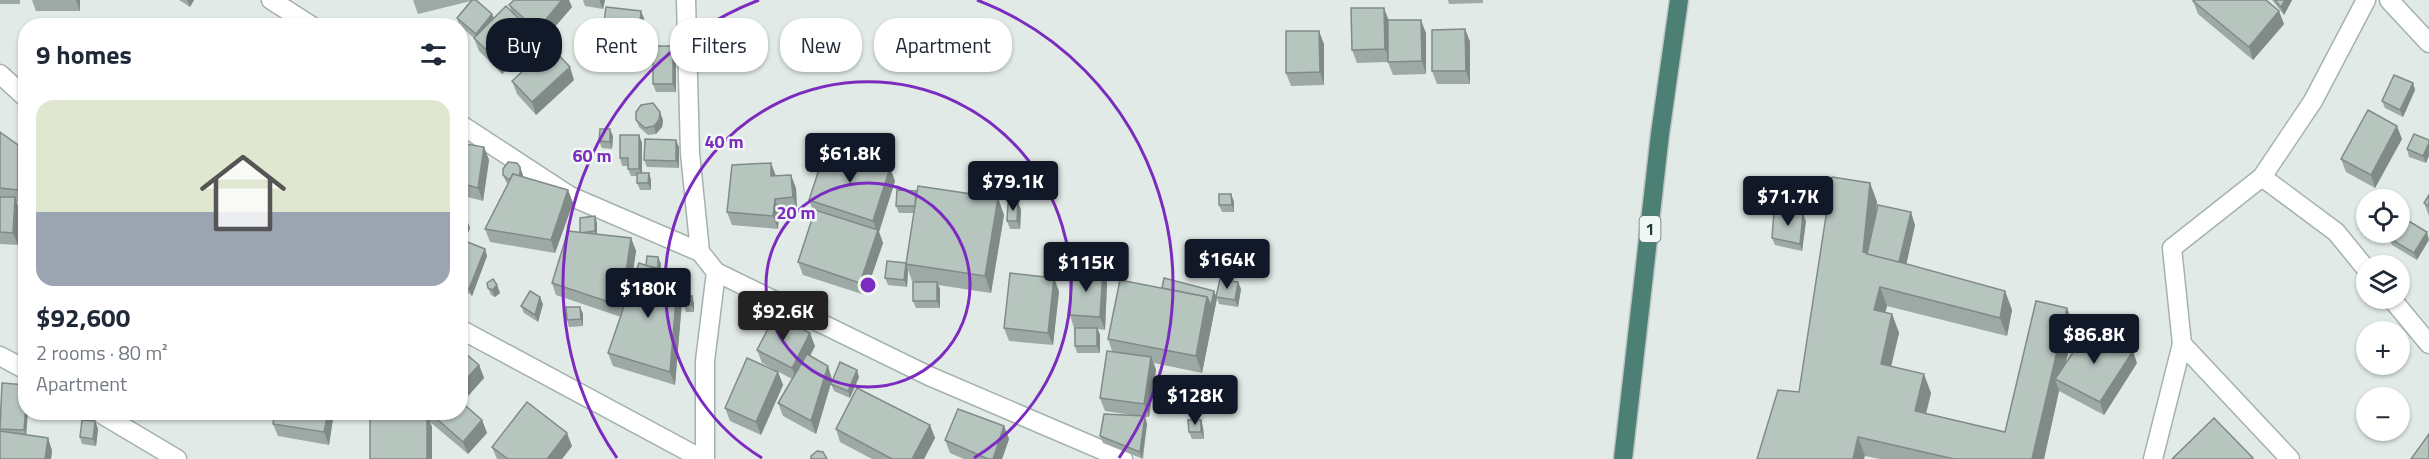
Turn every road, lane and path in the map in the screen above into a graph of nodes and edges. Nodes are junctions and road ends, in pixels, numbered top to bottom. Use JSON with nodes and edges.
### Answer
{"nodes":[{"id":1,"x":271,"y":0,"type":"edge"},
{"id":2,"x":686,"y":0,"type":"edge"},
{"id":3,"x":1679,"y":0,"type":"edge"},
{"id":4,"x":2366,"y":0,"type":"edge"},
{"id":5,"x":2389,"y":0,"type":"edge"},
{"id":6,"x":299,"y":18,"type":"edge"},
{"id":7,"x":2429,"y":43,"type":"edge"},
{"id":8,"x":0,"y":74,"type":"edge"},
{"id":9,"x":18,"y":91,"type":"edge"},
{"id":10,"x":468,"y":129,"type":"edge"},
{"id":11,"x":2262,"y":177,"type":"junction"},
{"id":12,"x":700,"y":252,"type":"junction"},
{"id":13,"x":2356,"y":257,"type":"edge"},
{"id":14,"x":716,"y":272,"type":"junction"},
{"id":15,"x":2400,"y":309,"type":"edge"},
{"id":16,"x":468,"y":333,"type":"edge"},
{"id":17,"x":2182,"y":344,"type":"junction"},
{"id":18,"x":2429,"y":344,"type":"edge"},
{"id":19,"x":0,"y":356,"type":"edge"},
{"id":20,"x":18,"y":366,"type":"edge"},
{"id":21,"x":111,"y":420,"type":"edge"},
{"id":22,"x":177,"y":459,"type":"edge"},
{"id":23,"x":703,"y":459,"type":"edge"},
{"id":24,"x":1123,"y":459,"type":"edge"},
{"id":25,"x":1623,"y":459,"type":"edge"},
{"id":26,"x":2153,"y":459,"type":"edge"},
{"id":27,"x":2290,"y":459,"type":"edge"}],
"edges":[{"from":1,"to":6,"type":"street"},
{"from":2,"to":12,"type":"street"},
{"from":3,"to":25,"type":"highway","number":"1"},
{"from":4,"to":11,"type":"street"},
{"from":5,"to":7,"type":"street"},
{"from":8,"to":9,"type":"street"},
{"from":10,"to":12,"type":"street"},
{"from":11,"to":13,"type":"street"},
{"from":11,"to":17,"type":"street"},
{"from":12,"to":14,"type":"street"},
{"from":14,"to":23,"type":"street"},
{"from":14,"to":24,"type":"street"},
{"from":15,"to":18,"type":"street"},
{"from":16,"to":23,"type":"street"},
{"from":17,"to":26,"type":"street"},
{"from":17,"to":27,"type":"street"},
{"from":19,"to":20,"type":"street"},
{"from":21,"to":22,"type":"street"}]}
